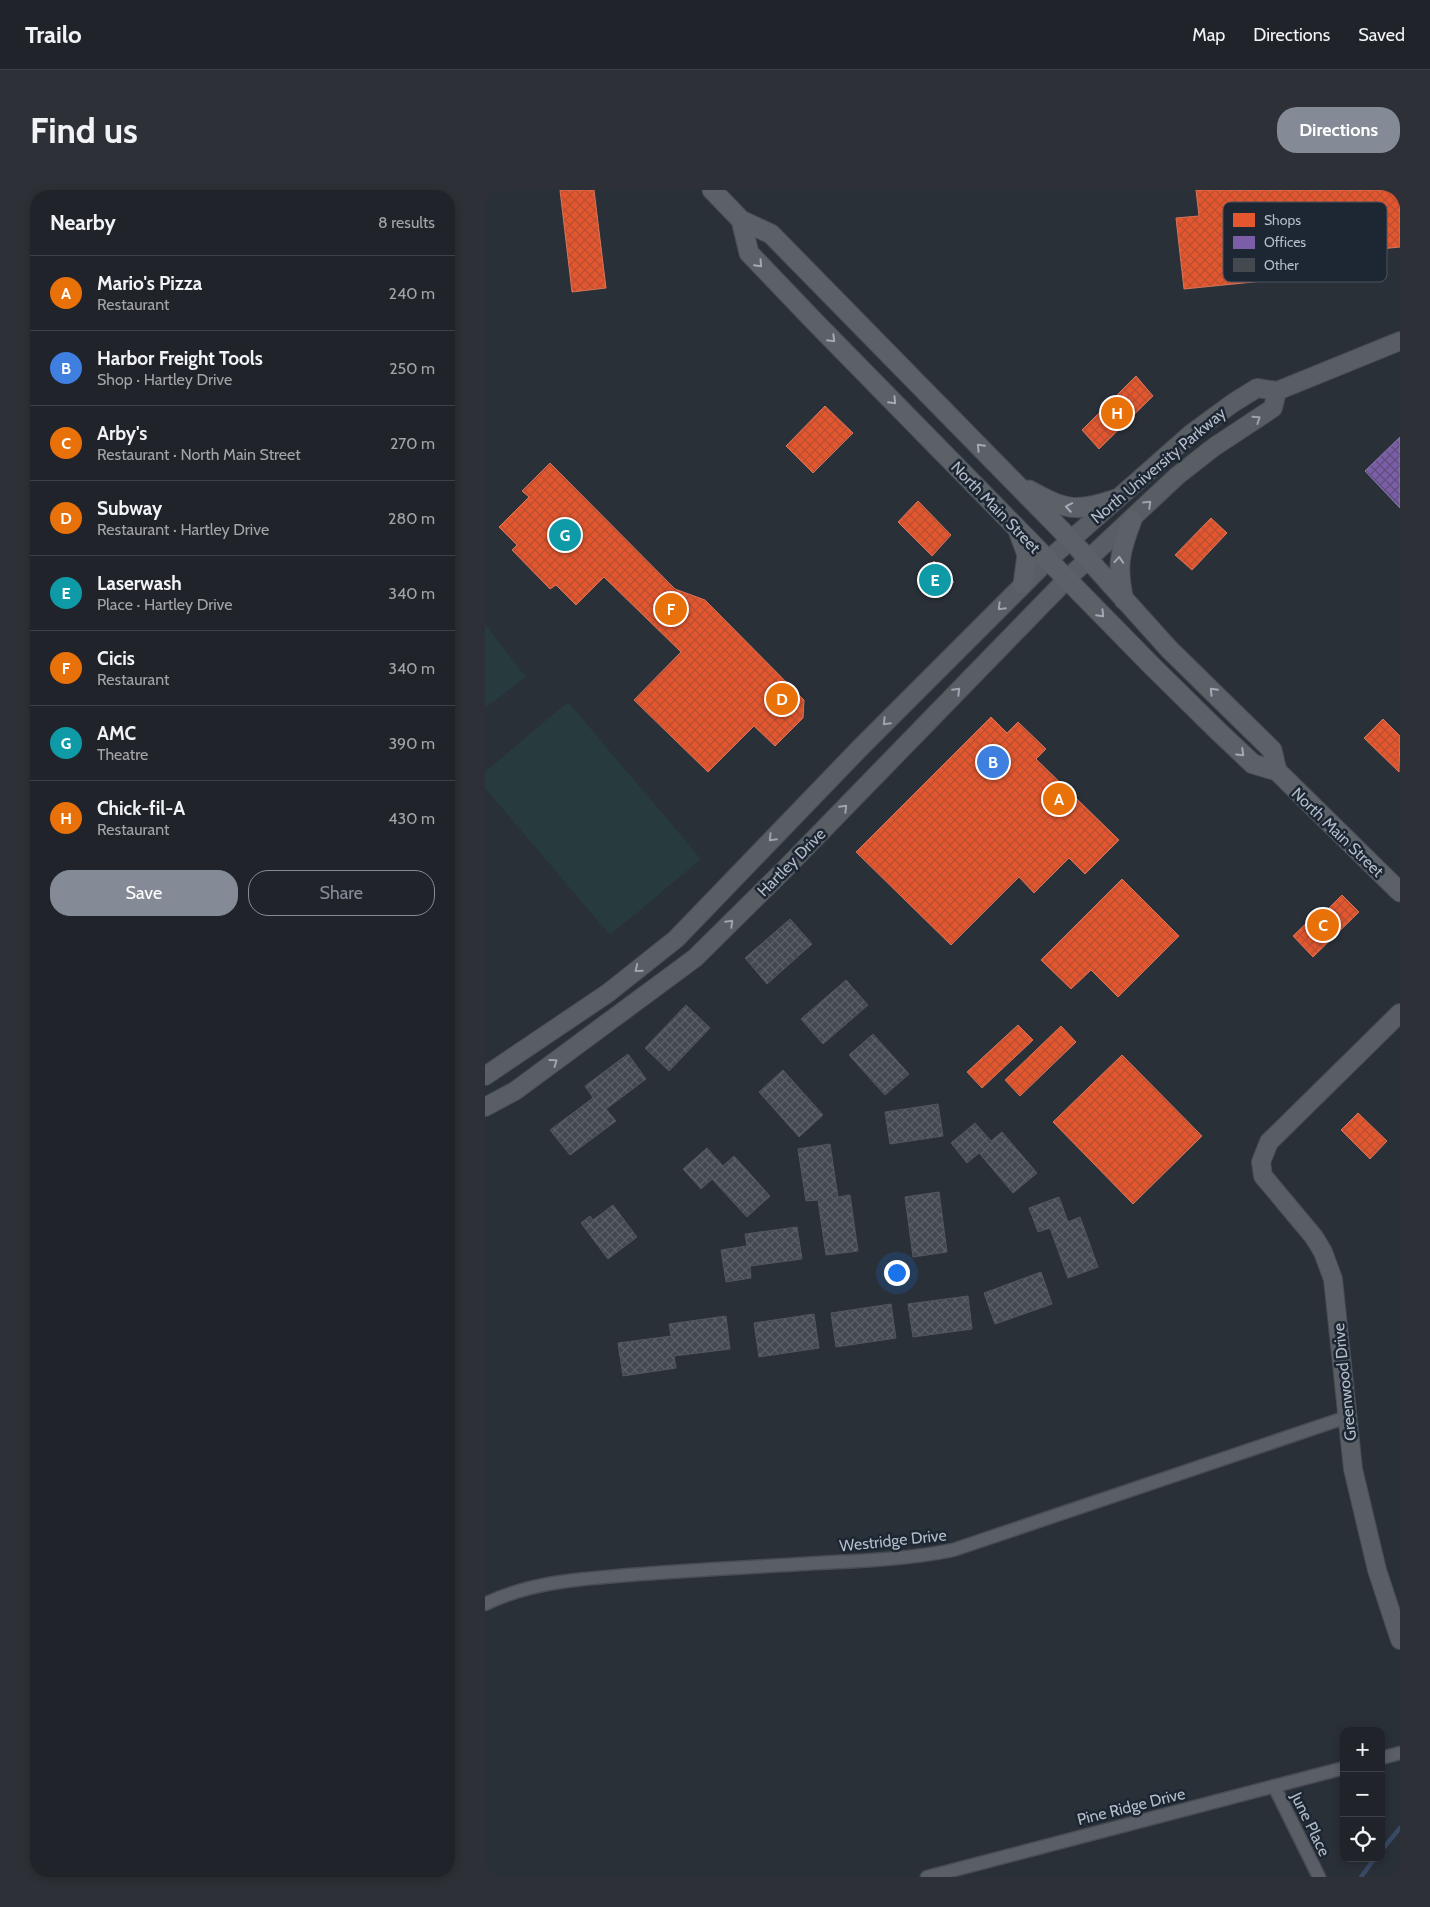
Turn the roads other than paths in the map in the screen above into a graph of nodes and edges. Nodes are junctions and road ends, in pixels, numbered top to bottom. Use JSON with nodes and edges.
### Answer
{"nodes":[{"id":1,"x":712,"y":190,"type":"edge"},
{"id":2,"x":741,"y":220,"type":"junction"},
{"id":3,"x":1400,"y":341,"type":"edge"},
{"id":4,"x":1277,"y":390,"type":"junction"},
{"id":5,"x":1014,"y":482,"type":"junction"},
{"id":6,"x":1116,"y":499,"type":"junction"},
{"id":7,"x":1132,"y":520,"type":"junction"},
{"id":8,"x":1018,"y":530,"type":"junction"},
{"id":9,"x":1069,"y":540,"type":"junction"},
{"id":10,"x":1048,"y":560,"type":"junction"},
{"id":11,"x":1087,"y":561,"type":"junction"},
{"id":12,"x":1067,"y":579,"type":"junction"},
{"id":13,"x":1023,"y":584,"type":"junction"},
{"id":14,"x":1124,"y":601,"type":"junction"},
{"id":15,"x":1246,"y":724,"type":"junction"},
{"id":16,"x":1218,"y":731,"type":"junction"},
{"id":17,"x":1277,"y":771,"type":"junction"},
{"id":18,"x":1400,"y":892,"type":"edge"},
{"id":19,"x":1400,"y":1013,"type":"edge"},
{"id":20,"x":485,"y":1076,"type":"edge"},
{"id":21,"x":485,"y":1107,"type":"edge"},
{"id":22,"x":1347,"y":1417,"type":"junction"},
{"id":23,"x":485,"y":1604,"type":"edge"},
{"id":24,"x":1400,"y":1640,"type":"edge"},
{"id":25,"x":1400,"y":1753,"type":"edge"},
{"id":26,"x":1385,"y":1757,"type":"edge"},
{"id":27,"x":1340,"y":1769,"type":"edge"},
{"id":28,"x":1274,"y":1786,"type":"junction"},
{"id":29,"x":927,"y":1877,"type":"edge"},
{"id":30,"x":1319,"y":1877,"type":"edge"}],
"edges":[{"from":1,"to":2,"type":"main road","name":"North Main Street"},
{"from":5,"to":2,"type":"main road","name":"North Main Street","one_way":true},
{"from":2,"to":8,"type":"main road","name":"North Main Street","one_way":true},
{"from":3,"to":4,"type":"street","name":"North University Parkway"},
{"from":4,"to":6,"type":"street","name":"North University Parkway"},
{"from":7,"to":4,"type":"street","name":"North University Parkway","one_way":true},
{"from":6,"to":5,"type":"main road","one_way":true},
{"from":5,"to":9,"type":"main road","name":"North Main Street"},
{"from":6,"to":9,"type":"street","name":"North University Parkway"},
{"from":7,"to":11,"type":"street","name":"North University Parkway"},
{"from":14,"to":7,"type":"main road","one_way":true},
{"from":8,"to":10,"type":"main road","name":"North Main Street"},
{"from":8,"to":13,"type":"main road"},
{"from":9,"to":10,"type":"street","name":"North University Parkway"},
{"from":9,"to":11,"type":"main road","name":"North Main Street"},
{"from":10,"to":12,"type":"main road","name":"North Main Street"},
{"from":10,"to":13,"type":"street","name":"Hartley Drive"},
{"from":11,"to":12,"type":"street","name":"North University Parkway"},
{"from":11,"to":14,"type":"main road","name":"North Main Street"},
{"from":12,"to":16,"type":"main road","name":"North Main Street","one_way":true},
{"from":21,"to":12,"type":"street","name":"Hartley Drive","one_way":true},
{"from":13,"to":20,"type":"street","name":"Hartley Drive","one_way":true},
{"from":15,"to":14,"type":"main road","name":"North Main Street","one_way":true},
{"from":15,"to":16,"type":"main road"},
{"from":15,"to":17,"type":"main road","name":"North Main Street"},
{"from":16,"to":17,"type":"main road","name":"North Main Street","one_way":true},
{"from":17,"to":18,"type":"main road","name":"North Main Street"},
{"from":19,"to":22,"type":"street","name":"Greenwood Drive"},
{"from":22,"to":23,"type":"street","name":"Westridge Drive"},
{"from":22,"to":24,"type":"street","name":"Greenwood Drive"},
{"from":25,"to":26,"type":"street"},
{"from":27,"to":28,"type":"street","name":"Pine Ridge Drive"},
{"from":28,"to":29,"type":"street","name":"Pine Ridge Drive"},
{"from":28,"to":30,"type":"street","name":"June Place"}]}
